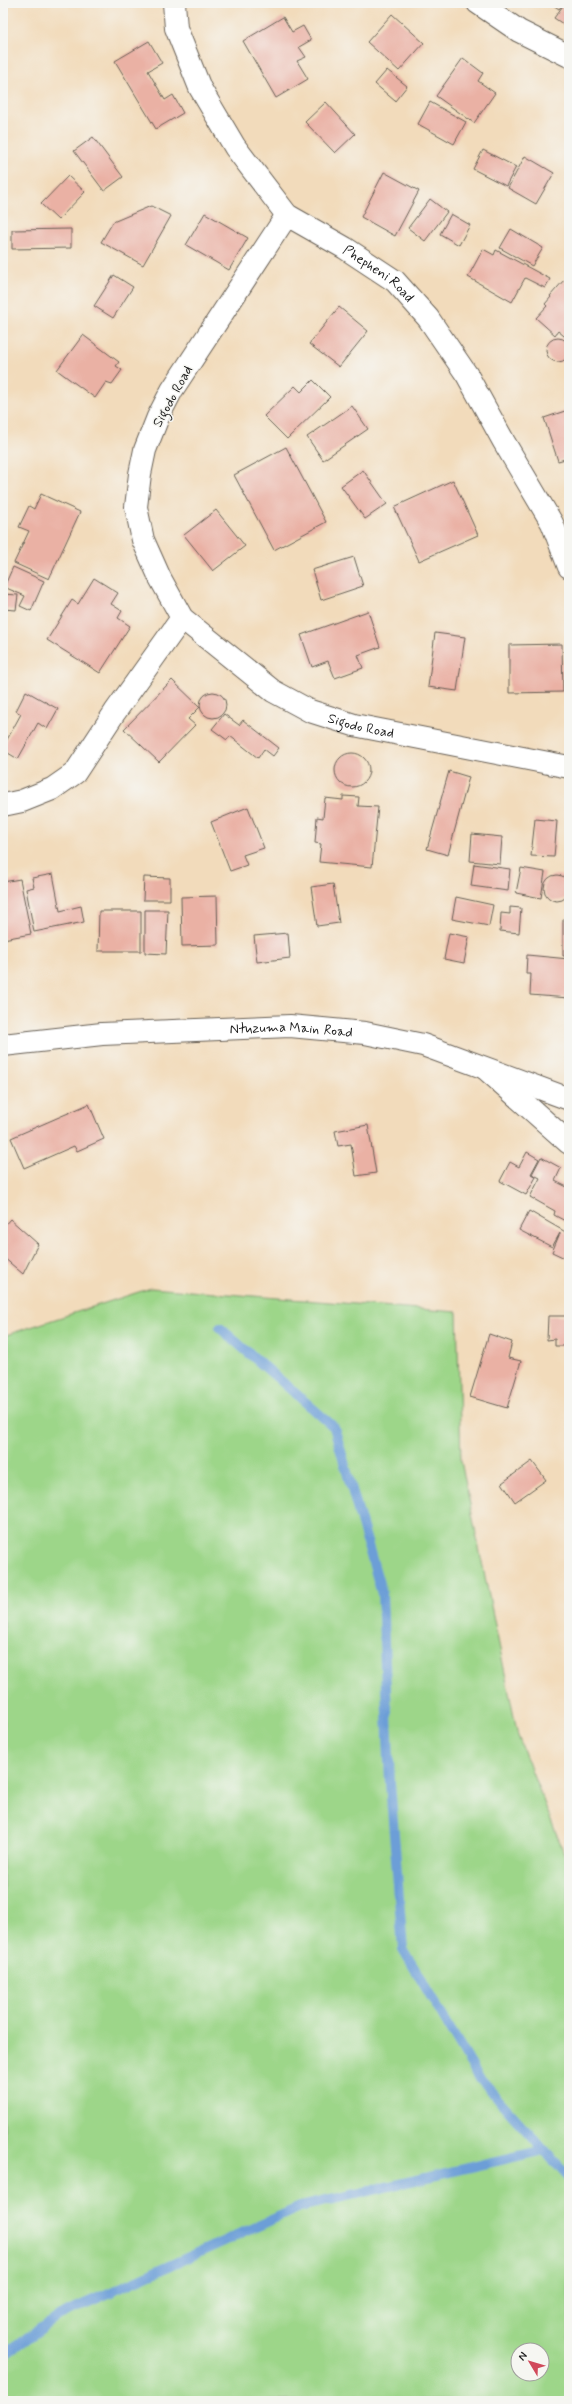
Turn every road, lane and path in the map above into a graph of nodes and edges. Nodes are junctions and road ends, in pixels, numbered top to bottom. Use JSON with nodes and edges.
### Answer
{"nodes":[{"id":1,"x":174,"y":3,"type":"edge"},
{"id":2,"x":478,"y":3,"type":"edge"},
{"id":3,"x":569,"y":56,"type":"edge"},
{"id":4,"x":286,"y":215,"type":"junction"},
{"id":5,"x":569,"y":567,"type":"edge"},
{"id":6,"x":182,"y":618,"type":"junction"},
{"id":7,"x":569,"y":767,"type":"edge"},
{"id":8,"x":3,"y":805,"type":"edge"},
{"id":9,"x":3,"y":1045,"type":"edge"},
{"id":10,"x":483,"y":1067,"type":"junction"},
{"id":11,"x":569,"y":1099,"type":"edge"},
{"id":12,"x":569,"y":1143,"type":"edge"}],
"edges":[{"from":1,"to":4,"type":"street","name":"Phepheni Road"},
{"from":2,"to":3,"type":"street"},
{"from":4,"to":5,"type":"street","name":"Phepheni Road"},
{"from":4,"to":6,"type":"street","name":"Sigodo Road"},
{"from":6,"to":7,"type":"street","name":"Sigodo Road"},
{"from":6,"to":8,"type":"street"},
{"from":9,"to":10,"type":"street","name":"Ntuzuma Main Road"},
{"from":10,"to":11,"type":"street","name":"Ntuzuma Main Road"},
{"from":10,"to":12,"type":"street"}]}
